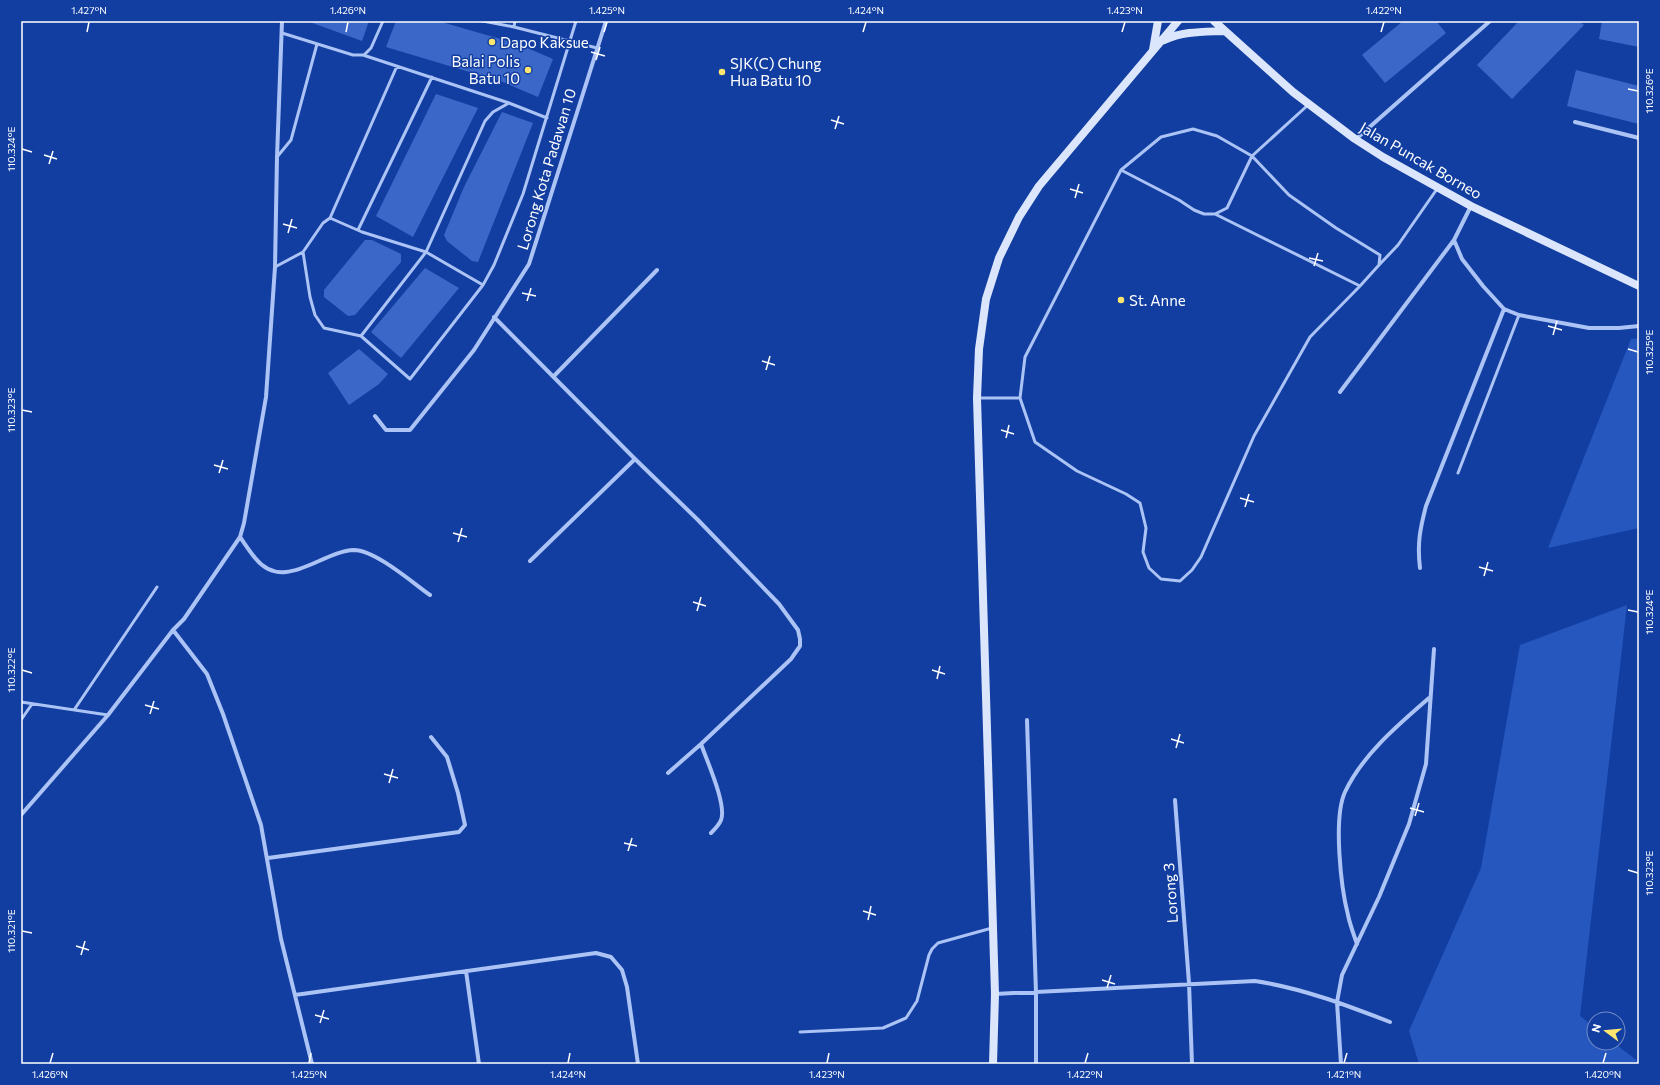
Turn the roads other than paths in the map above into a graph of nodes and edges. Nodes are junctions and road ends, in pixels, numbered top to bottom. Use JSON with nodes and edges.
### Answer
{"nodes":[{"id":1,"x":282,"y":21,"type":"edge"},
{"id":2,"x":383,"y":21,"type":"edge"},
{"id":3,"x":483,"y":21,"type":"edge"},
{"id":4,"x":516,"y":21,"type":"edge"},
{"id":5,"x":576,"y":21,"type":"edge"},
{"id":6,"x":606,"y":21,"type":"edge"},
{"id":7,"x":1158,"y":21,"type":"edge"},
{"id":8,"x":1178,"y":21,"type":"edge"},
{"id":9,"x":1214,"y":21,"type":"edge"},
{"id":10,"x":1490,"y":21,"type":"edge"},
{"id":11,"x":514,"y":27,"type":"junction"},
{"id":12,"x":1225,"y":31,"type":"junction"},
{"id":13,"x":282,"y":33,"type":"junction"},
{"id":14,"x":570,"y":40,"type":"junction"},
{"id":15,"x":1161,"y":42,"type":"junction"},
{"id":16,"x":317,"y":44,"type":"junction"},
{"id":17,"x":597,"y":48,"type":"junction"},
{"id":18,"x":1153,"y":51,"type":"junction"},
{"id":19,"x":363,"y":55,"type":"junction"},
{"id":20,"x":397,"y":66,"type":"junction"},
{"id":21,"x":432,"y":77,"type":"junction"},
{"id":22,"x":509,"y":103,"type":"junction"},
{"id":23,"x":1309,"y":104,"type":"junction"},
{"id":24,"x":547,"y":118,"type":"junction"},
{"id":25,"x":1575,"y":122,"type":"dead end"},
{"id":26,"x":1639,"y":138,"type":"edge"},
{"id":27,"x":1356,"y":139,"type":"junction"},
{"id":28,"x":1252,"y":156,"type":"junction"},
{"id":29,"x":277,"y":157,"type":"junction"},
{"id":30,"x":1121,"y":170,"type":"junction"},
{"id":31,"x":1438,"y":187,"type":"junction"},
{"id":32,"x":1471,"y":206,"type":"junction"},
{"id":33,"x":1215,"y":214,"type":"junction"},
{"id":34,"x":330,"y":218,"type":"junction"},
{"id":35,"x":358,"y":230,"type":"junction"},
{"id":36,"x":1454,"y":240,"type":"junction"},
{"id":37,"x":303,"y":252,"type":"junction"},
{"id":38,"x":426,"y":252,"type":"junction"},
{"id":39,"x":1379,"y":265,"type":"junction"},
{"id":40,"x":275,"y":267,"type":"junction"},
{"id":41,"x":658,"y":270,"type":"dead end"},
{"id":42,"x":482,"y":285,"type":"junction"},
{"id":43,"x":1360,"y":286,"type":"junction"},
{"id":44,"x":1639,"y":286,"type":"edge"},
{"id":45,"x":1504,"y":309,"type":"junction"},
{"id":46,"x":1519,"y":315,"type":"junction"},
{"id":47,"x":494,"y":317,"type":"junction"},
{"id":48,"x":1639,"y":326,"type":"edge"},
{"id":49,"x":361,"y":336,"type":"junction"},
{"id":50,"x":554,"y":376,"type":"junction"},
{"id":51,"x":1340,"y":392,"type":"dead end"},
{"id":52,"x":977,"y":398,"type":"junction"},
{"id":53,"x":1020,"y":398,"type":"junction"},
{"id":54,"x":375,"y":416,"type":"dead end"},
{"id":55,"x":635,"y":459,"type":"junction"},
{"id":56,"x":1458,"y":473,"type":"dead end"},
{"id":57,"x":240,"y":537,"type":"junction"},
{"id":58,"x":530,"y":561,"type":"dead end"},
{"id":59,"x":1420,"y":568,"type":"dead end"},
{"id":60,"x":157,"y":586,"type":"dead end"},
{"id":61,"x":430,"y":595,"type":"dead end"},
{"id":62,"x":173,"y":630,"type":"junction"},
{"id":63,"x":1434,"y":649,"type":"dead end"},
{"id":64,"x":1429,"y":698,"type":"junction"},
{"id":65,"x":21,"y":702,"type":"edge"},
{"id":66,"x":32,"y":704,"type":"junction"},
{"id":67,"x":74,"y":710,"type":"junction"},
{"id":68,"x":108,"y":715,"type":"junction"},
{"id":69,"x":21,"y":720,"type":"edge"},
{"id":70,"x":1027,"y":720,"type":"dead end"},
{"id":71,"x":431,"y":738,"type":"dead end"},
{"id":72,"x":701,"y":744,"type":"junction"},
{"id":73,"x":668,"y":773,"type":"dead end"},
{"id":74,"x":1175,"y":800,"type":"dead end"},
{"id":75,"x":21,"y":815,"type":"edge"},
{"id":76,"x":711,"y":832,"type":"dead end"},
{"id":77,"x":268,"y":858,"type":"junction"},
{"id":78,"x":992,"y":928,"type":"junction"},
{"id":79,"x":1358,"y":944,"type":"junction"},
{"id":80,"x":466,"y":971,"type":"junction"},
{"id":81,"x":1189,"y":983,"type":"junction"},
{"id":82,"x":1036,"y":992,"type":"junction"},
{"id":83,"x":995,"y":994,"type":"junction"},
{"id":84,"x":295,"y":995,"type":"junction"},
{"id":85,"x":1337,"y":1002,"type":"junction"},
{"id":86,"x":1390,"y":1022,"type":"dead end"},
{"id":87,"x":800,"y":1032,"type":"dead end"},
{"id":88,"x":312,"y":1064,"type":"edge"},
{"id":89,"x":479,"y":1064,"type":"edge"},
{"id":90,"x":638,"y":1064,"type":"edge"},
{"id":91,"x":993,"y":1064,"type":"edge"},
{"id":92,"x":1036,"y":1064,"type":"edge"},
{"id":93,"x":1192,"y":1064,"type":"edge"},
{"id":94,"x":1341,"y":1064,"type":"edge"}],
"edges":[{"from":1,"to":13,"type":"street"},
{"from":2,"to":19,"type":"lane"},
{"from":3,"to":11,"type":"lane"},
{"from":4,"to":11,"type":"lane"},
{"from":5,"to":14,"type":"lane"},
{"from":6,"to":17,"type":"street","name":"Lorong Kota Padawan 10"},
{"from":7,"to":18,"type":"street"},
{"from":8,"to":15,"type":"street"},
{"from":9,"to":12,"type":"street","name":"Jalan Puncak Borneo"},
{"from":10,"to":27,"type":"street"},
{"from":11,"to":14,"type":"lane"},
{"from":12,"to":15,"type":"street"},
{"from":12,"to":23,"type":"street","name":"Jalan Puncak Borneo"},
{"from":13,"to":16,"type":"lane"},
{"from":13,"to":29,"type":"street"},
{"from":14,"to":17,"type":"lane"},
{"from":14,"to":24,"type":"lane"},
{"from":15,"to":18,"type":"street"},
{"from":16,"to":19,"type":"lane"},
{"from":16,"to":29,"type":"lane"},
{"from":17,"to":47,"type":"street","name":"Lorong Kota Padawan 10"},
{"from":18,"to":52,"type":"street"},
{"from":19,"to":20,"type":"lane"},
{"from":20,"to":21,"type":"lane"},
{"from":20,"to":34,"type":"lane"},
{"from":21,"to":22,"type":"lane"},
{"from":21,"to":35,"type":"lane"},
{"from":22,"to":24,"type":"lane"},
{"from":22,"to":38,"type":"lane"},
{"from":23,"to":27,"type":"street","name":"Jalan Puncak Borneo"},
{"from":23,"to":28,"type":"lane"},
{"from":24,"to":42,"type":"lane"},
{"from":25,"to":26,"type":"street"},
{"from":27,"to":31,"type":"street","name":"Jalan Puncak Borneo"},
{"from":28,"to":30,"type":"lane"},
{"from":28,"to":33,"type":"lane"},
{"from":28,"to":39,"type":"lane"},
{"from":29,"to":40,"type":"street"},
{"from":30,"to":33,"type":"lane"},
{"from":30,"to":53,"type":"lane"},
{"from":31,"to":32,"type":"street","name":"Jalan Puncak Borneo"},
{"from":31,"to":39,"type":"lane"},
{"from":32,"to":36,"type":"street"},
{"from":32,"to":44,"type":"street","name":"Jalan Puncak Borneo"},
{"from":33,"to":43,"type":"lane"},
{"from":34,"to":35,"type":"lane"},
{"from":34,"to":37,"type":"lane"},
{"from":35,"to":38,"type":"lane"},
{"from":36,"to":45,"type":"street"},
{"from":36,"to":51,"type":"street"},
{"from":37,"to":40,"type":"lane"},
{"from":37,"to":49,"type":"lane"},
{"from":38,"to":42,"type":"lane"},
{"from":38,"to":49,"type":"lane"},
{"from":39,"to":43,"type":"lane"},
{"from":40,"to":57,"type":"street"},
{"from":41,"to":50,"type":"street"},
{"from":42,"to":49,"type":"lane"},
{"from":43,"to":53,"type":"lane"},
{"from":45,"to":46,"type":"street"},
{"from":45,"to":59,"type":"street"},
{"from":46,"to":48,"type":"street"},
{"from":46,"to":56,"type":"lane"},
{"from":47,"to":50,"type":"street"},
{"from":47,"to":54,"type":"street","name":"Lorong Kota Padawan 10"},
{"from":50,"to":55,"type":"street"},
{"from":52,"to":53,"type":"lane"},
{"from":52,"to":78,"type":"street"},
{"from":55,"to":58,"type":"street"},
{"from":55,"to":72,"type":"street"},
{"from":57,"to":61,"type":"street"},
{"from":57,"to":62,"type":"street"},
{"from":60,"to":67,"type":"lane"},
{"from":62,"to":68,"type":"street"},
{"from":62,"to":77,"type":"street"},
{"from":63,"to":64,"type":"street"},
{"from":64,"to":79,"type":"street"},
{"from":64,"to":79,"type":"street"},
{"from":65,"to":66,"type":"lane"},
{"from":66,"to":67,"type":"lane"},
{"from":66,"to":69,"type":"lane"},
{"from":67,"to":68,"type":"lane"},
{"from":68,"to":75,"type":"street"},
{"from":70,"to":82,"type":"street"},
{"from":71,"to":77,"type":"street"},
{"from":72,"to":73,"type":"street"},
{"from":72,"to":76,"type":"street"},
{"from":74,"to":81,"type":"street","name":"Lorong 3"},
{"from":77,"to":84,"type":"street"},
{"from":78,"to":83,"type":"street"},
{"from":78,"to":87,"type":"lane"},
{"from":79,"to":85,"type":"street"},
{"from":80,"to":84,"type":"street"},
{"from":80,"to":89,"type":"street"},
{"from":80,"to":90,"type":"street"},
{"from":81,"to":82,"type":"street"},
{"from":81,"to":85,"type":"street"},
{"from":81,"to":93,"type":"street","name":"Lorong 3"},
{"from":82,"to":83,"type":"street"},
{"from":82,"to":92,"type":"street"},
{"from":83,"to":91,"type":"street"},
{"from":84,"to":88,"type":"street"},
{"from":85,"to":86,"type":"street"},
{"from":85,"to":94,"type":"street"}]}
